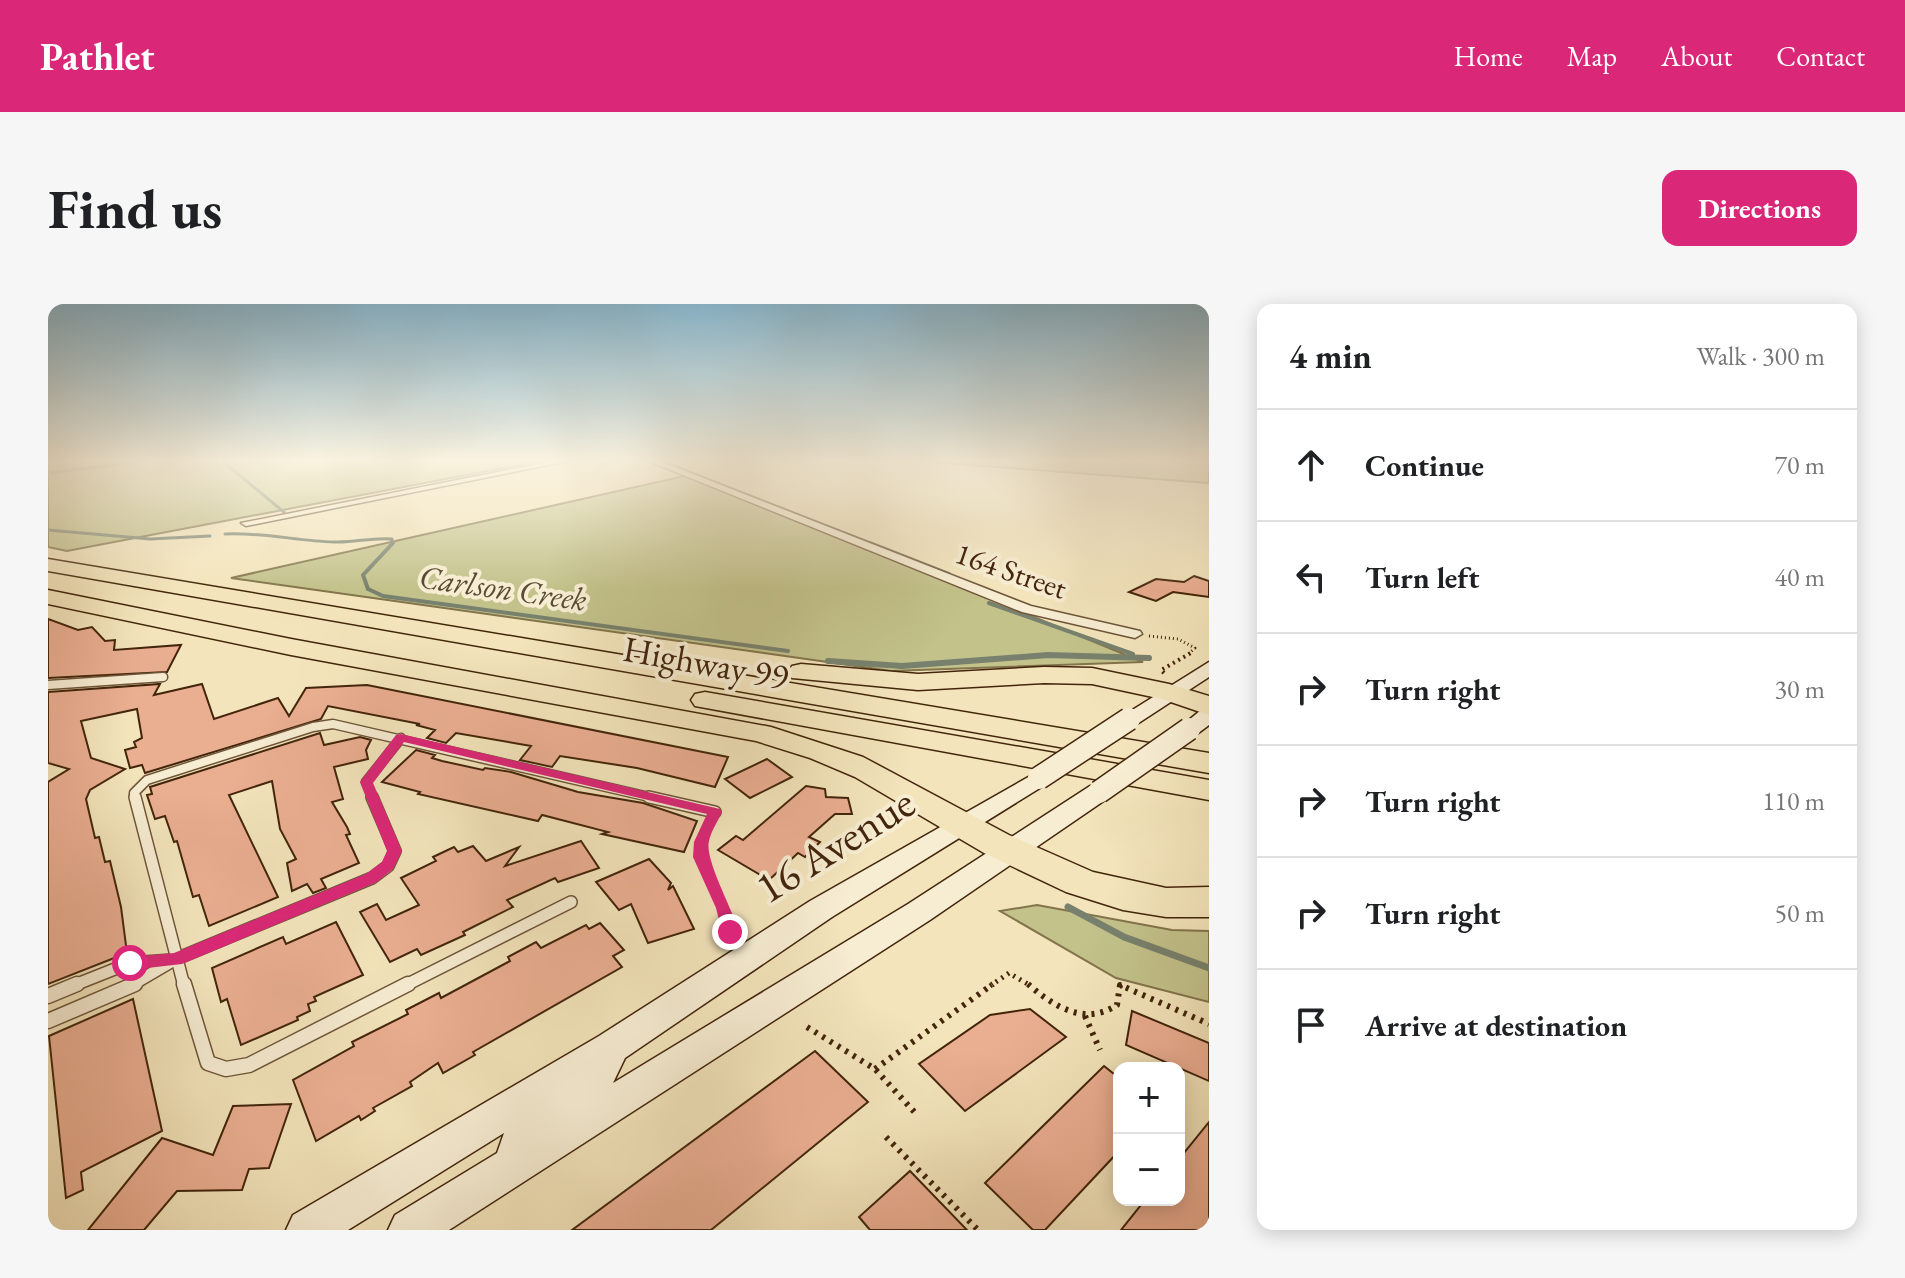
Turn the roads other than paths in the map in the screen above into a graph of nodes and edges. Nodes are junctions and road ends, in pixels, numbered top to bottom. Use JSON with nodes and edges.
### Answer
{"nodes":[{"id":1,"x":347,"y":503,"type":"edge"},
{"id":2,"x":759,"y":503,"type":"edge"},
{"id":3,"x":246,"y":523,"type":"dead end"},
{"id":4,"x":48,"y":565,"type":"edge"},
{"id":5,"x":120,"y":577,"type":"junction"},
{"id":6,"x":48,"y":584,"type":"edge"},
{"id":7,"x":48,"y":597,"type":"edge"},
{"id":8,"x":1135,"y":634,"type":"road end"},
{"id":9,"x":1209,"y":668,"type":"edge"},
{"id":10,"x":163,"y":677,"type":"dead end"},
{"id":11,"x":1168,"y":683,"type":"junction"},
{"id":12,"x":48,"y":685,"type":"edge"},
{"id":13,"x":1209,"y":706,"type":"edge"},
{"id":14,"x":1209,"y":715,"type":"edge"},
{"id":15,"x":401,"y":738,"type":"junction"},
{"id":16,"x":1209,"y":763,"type":"edge"},
{"id":17,"x":1209,"y":790,"type":"edge"},
{"id":18,"x":715,"y":812,"type":"road end"},
{"id":19,"x":960,"y":824,"type":"junction"},
{"id":20,"x":1013,"y":852,"type":"junction"},
{"id":21,"x":571,"y":902,"type":"dead end"},
{"id":22,"x":1209,"y":902,"type":"edge"},
{"id":23,"x":176,"y":959,"type":"junction"},
{"id":24,"x":48,"y":996,"type":"edge"},
{"id":25,"x":48,"y":1021,"type":"edge"},
{"id":26,"x":612,"y":1047,"type":"junction"},
{"id":27,"x":514,"y":1162,"type":"junction"},
{"id":28,"x":308,"y":1230,"type":"edge"},
{"id":29,"x":410,"y":1230,"type":"edge"}],
"edges":[{"from":1,"to":3,"type":"street"},
{"from":2,"to":8,"type":"street","name":"164 Street"},
{"from":4,"to":5,"type":"highway","name":"Highway 99"},
{"from":5,"to":11,"type":"highway"},
{"from":5,"to":16,"type":"highway","name":"Highway 99"},
{"from":6,"to":17,"type":"highway","name":"Highway 99"},
{"from":7,"to":19,"type":"highway"},
{"from":9,"to":11,"type":"main road","name":"16 Avenue"},
{"from":10,"to":12,"type":"lane"},
{"from":11,"to":13,"type":"highway"},
{"from":11,"to":19,"type":"main road","name":"16 Avenue","bridge":true},
{"from":14,"to":20,"type":"main road","bridge":true},
{"from":15,"to":18,"type":"lane"},
{"from":15,"to":23,"type":"lane"},
{"from":15,"to":23,"type":"lane"},
{"from":19,"to":20,"type":"highway"},
{"from":19,"to":26,"type":"main road","name":"16 Avenue"},
{"from":20,"to":22,"type":"highway"},
{"from":20,"to":27,"type":"main road"},
{"from":21,"to":23,"type":"lane"},
{"from":23,"to":24,"type":"lane"},
{"from":23,"to":25,"type":"lane"},
{"from":26,"to":27,"type":"main road"},
{"from":26,"to":28,"type":"main road","name":"16 Avenue"},
{"from":27,"to":29,"type":"main road"}]}
